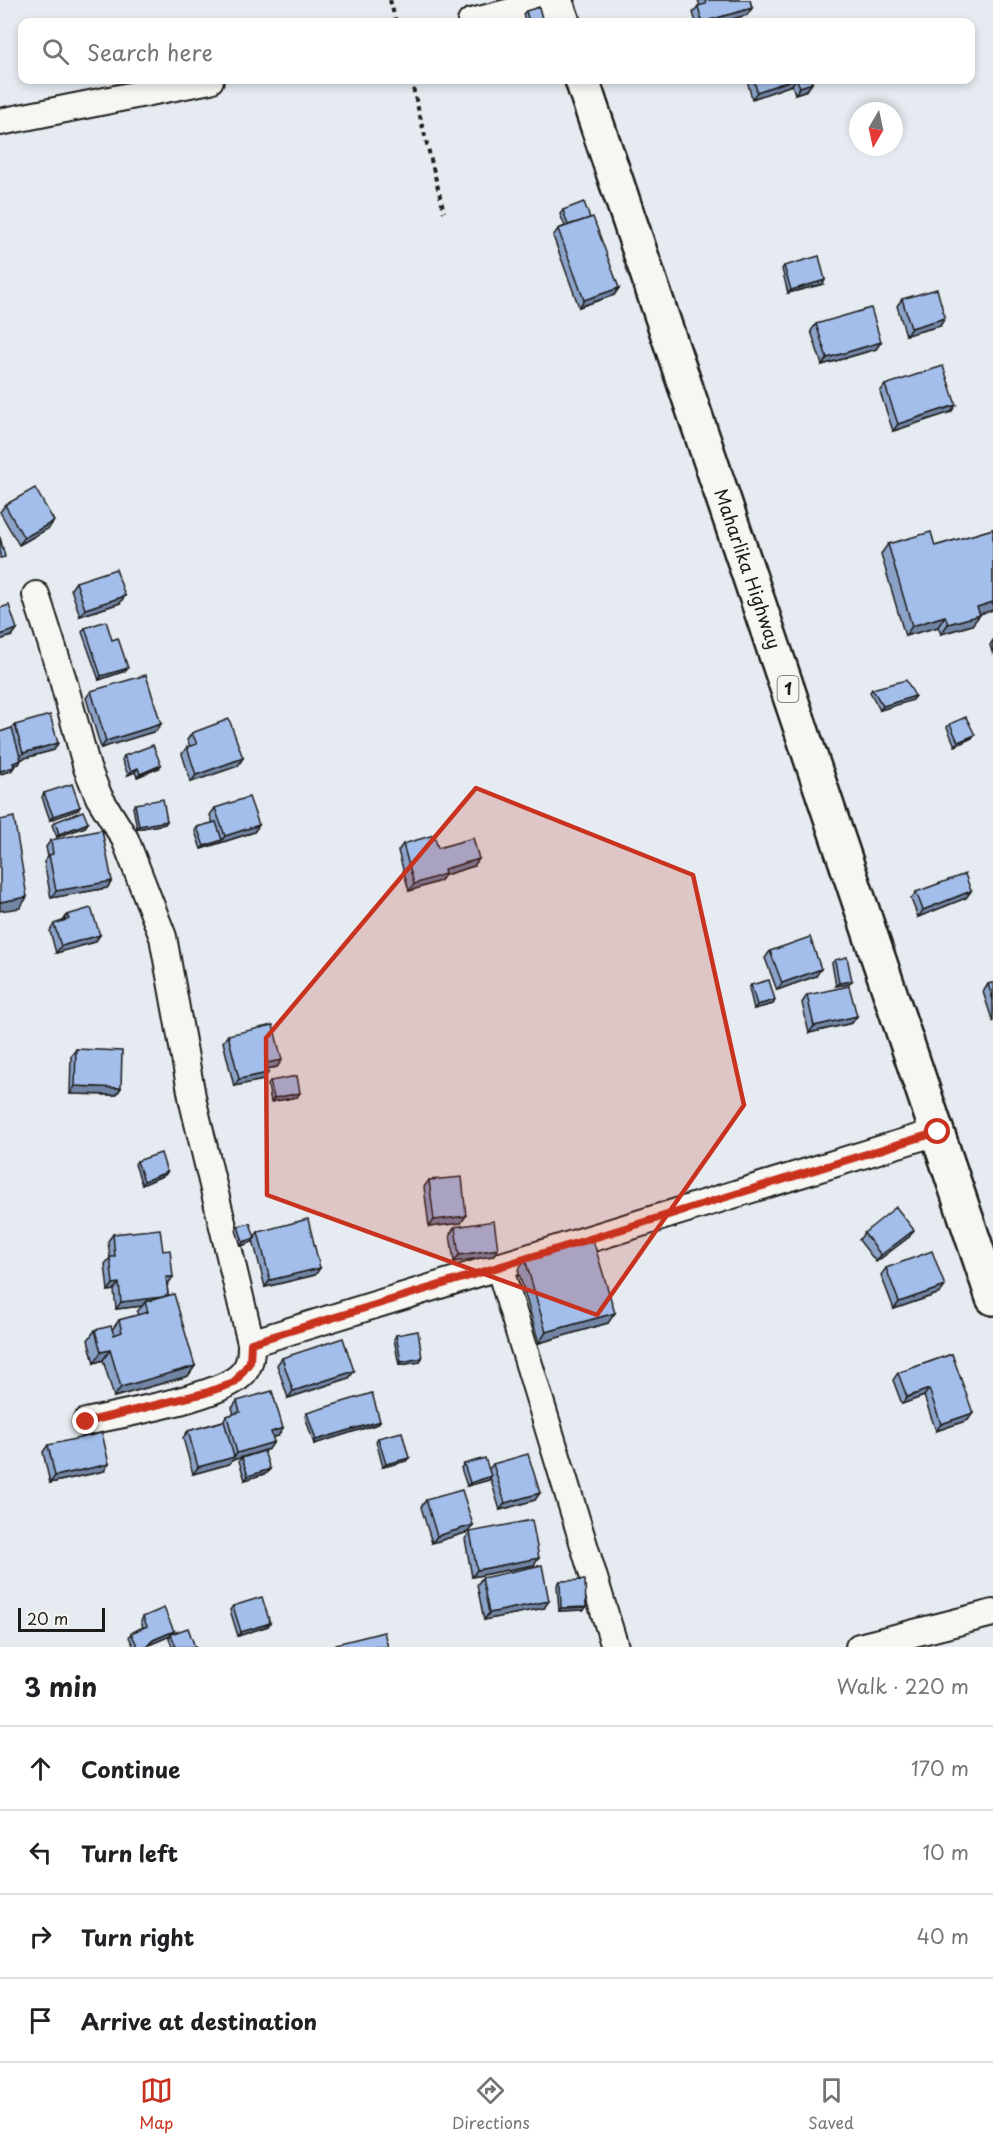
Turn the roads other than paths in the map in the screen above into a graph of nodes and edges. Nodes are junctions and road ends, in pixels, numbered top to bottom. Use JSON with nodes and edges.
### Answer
{"nodes":[{"id":1,"x":555,"y":0,"type":"edge"},
{"id":2,"x":486,"y":18,"type":"edge"},
{"id":3,"x":562,"y":18,"type":"edge"},
{"id":4,"x":190,"y":84,"type":"edge"},
{"id":5,"x":583,"y":84,"type":"edge"},
{"id":6,"x":0,"y":122,"type":"edge"},
{"id":7,"x":36,"y":596,"type":"dead end"},
{"id":8,"x":938,"y":1132,"type":"junction"},
{"id":9,"x":499,"y":1266,"type":"junction"},
{"id":10,"x":993,"y":1298,"type":"edge"},
{"id":11,"x":251,"y":1343,"type":"junction"},
{"id":12,"x":86,"y":1422,"type":"dead end"},
{"id":13,"x":993,"y":1613,"type":"edge"},
{"id":14,"x":615,"y":1647,"type":"edge"},
{"id":15,"x":859,"y":1647,"type":"edge"}],
"edges":[{"from":1,"to":2,"type":"street"},
{"from":1,"to":3,"type":"highway"},
{"from":4,"to":6,"type":"street"},
{"from":5,"to":8,"type":"highway","name":"Maharlika Highway","number":"1"},
{"from":7,"to":11,"type":"street"},
{"from":8,"to":9,"type":"street"},
{"from":8,"to":10,"type":"highway","name":"Maharlika Highway","number":"1"},
{"from":9,"to":11,"type":"street"},
{"from":9,"to":14,"type":"street"},
{"from":11,"to":12,"type":"street"},
{"from":13,"to":15,"type":"street"}]}
